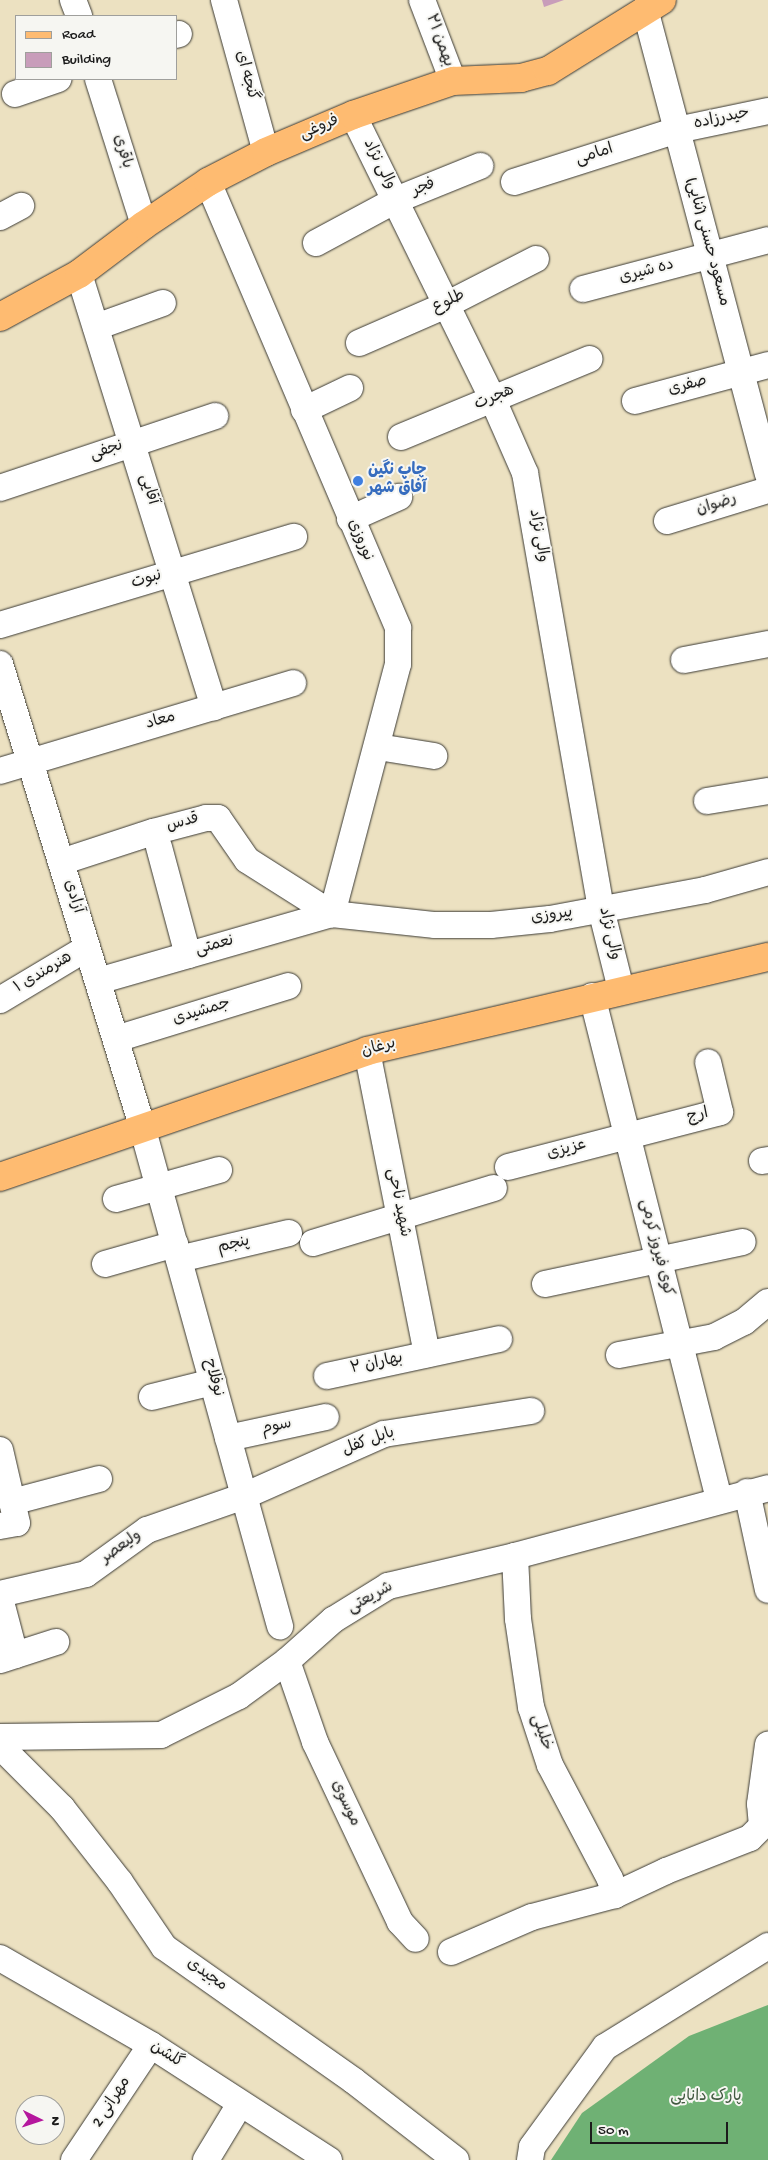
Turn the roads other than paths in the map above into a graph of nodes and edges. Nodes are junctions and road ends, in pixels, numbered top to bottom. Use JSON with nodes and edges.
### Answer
{"nodes":[{"id":1,"x":74,"y":0,"type":"edge"},
{"id":2,"x":224,"y":0,"type":"edge"},
{"id":3,"x":422,"y":0,"type":"edge"},
{"id":4,"x":653,"y":4,"type":"edge"},
{"id":5,"x":78,"y":15,"type":"edge"},
{"id":6,"x":55,"y":80,"type":"edge"},
{"id":7,"x":98,"y":80,"type":"edge"},
{"id":8,"x":453,"y":81,"type":"junction"},
{"id":9,"x":15,"y":94,"type":"dead end"},
{"id":10,"x":768,"y":111,"type":"edge"},
{"id":11,"x":353,"y":115,"type":"junction"},
{"id":12,"x":676,"y":130,"type":"junction"},
{"id":13,"x":266,"y":152,"type":"junction"},
{"id":14,"x":480,"y":166,"type":"dead end"},
{"id":15,"x":208,"y":182,"type":"junction"},
{"id":16,"x":514,"y":182,"type":"dead end"},
{"id":17,"x":396,"y":200,"type":"junction"},
{"id":18,"x":144,"y":224,"type":"junction"},
{"id":19,"x":768,"y":240,"type":"edge"},
{"id":20,"x":316,"y":243,"type":"dead end"},
{"id":21,"x":710,"y":256,"type":"junction"},
{"id":22,"x":536,"y":259,"type":"dead end"},
{"id":23,"x":79,"y":274,"type":"junction"},
{"id":24,"x":583,"y":289,"type":"dead end"},
{"id":25,"x":164,"y":303,"type":"dead end"},
{"id":26,"x":446,"y":305,"type":"junction"},
{"id":27,"x":0,"y":317,"type":"edge"},
{"id":28,"x":96,"y":327,"type":"junction"},
{"id":29,"x":359,"y":343,"type":"dead end"},
{"id":30,"x":589,"y":359,"type":"dead end"},
{"id":31,"x":768,"y":365,"type":"edge"},
{"id":32,"x":741,"y":372,"type":"junction"},
{"id":33,"x":350,"y":388,"type":"dead end"},
{"id":34,"x":493,"y":400,"type":"junction"},
{"id":35,"x":635,"y":401,"type":"dead end"},
{"id":36,"x":304,"y":410,"type":"junction"},
{"id":37,"x":215,"y":416,"type":"dead end"},
{"id":38,"x":401,"y":437,"type":"dead end"},
{"id":39,"x":132,"y":444,"type":"junction"},
{"id":40,"x":768,"y":474,"type":"edge"},
{"id":41,"x":0,"y":488,"type":"edge"},
{"id":42,"x":768,"y":490,"type":"edge"},
{"id":43,"x":400,"y":497,"type":"dead end"},
{"id":44,"x":350,"y":519,"type":"junction"},
{"id":45,"x":666,"y":521,"type":"dead end"},
{"id":46,"x":294,"y":537,"type":"dead end"},
{"id":47,"x":172,"y":573,"type":"junction"},
{"id":48,"x":0,"y":625,"type":"edge"},
{"id":49,"x":768,"y":644,"type":"edge"},
{"id":50,"x":684,"y":660,"type":"dead end"},
{"id":51,"x":0,"y":664,"type":"edge"},
{"id":52,"x":293,"y":684,"type":"dead end"},
{"id":53,"x":214,"y":707,"type":"junction"},
{"id":54,"x":378,"y":746,"type":"junction"},
{"id":55,"x":434,"y":756,"type":"dead end"},
{"id":56,"x":30,"y":761,"type":"junction"},
{"id":57,"x":0,"y":771,"type":"edge"},
{"id":58,"x":768,"y":791,"type":"edge"},
{"id":59,"x":707,"y":801,"type":"dead end"},
{"id":60,"x":159,"y":847,"type":"dead end"},
{"id":61,"x":61,"y":862,"type":"junction"},
{"id":62,"x":768,"y":872,"type":"edge"},
{"id":63,"x":601,"y":909,"type":"junction"},
{"id":64,"x":332,"y":914,"type":"junction"},
{"id":65,"x":87,"y":948,"type":"junction"},
{"id":66,"x":188,"y":955,"type":"junction"},
{"id":67,"x":768,"y":957,"type":"edge"},
{"id":68,"x":98,"y":981,"type":"junction"},
{"id":69,"x":288,"y":986,"type":"dead end"},
{"id":70,"x":621,"y":989,"type":"junction"},
{"id":71,"x":592,"y":996,"type":"junction"},
{"id":72,"x":0,"y":1000,"type":"edge"},
{"id":73,"x":116,"y":1039,"type":"junction"},
{"id":74,"x":367,"y":1051,"type":"junction"},
{"id":75,"x":708,"y":1062,"type":"dead end"},
{"id":76,"x":143,"y":1130,"type":"junction"},
{"id":77,"x":626,"y":1134,"type":"junction"},
{"id":78,"x":219,"y":1170,"type":"dead end"},
{"id":79,"x":0,"y":1177,"type":"edge"},
{"id":80,"x":159,"y":1186,"type":"junction"},
{"id":81,"x":116,"y":1199,"type":"dead end"},
{"id":82,"x":400,"y":1216,"type":"junction"},
{"id":83,"x":290,"y":1233,"type":"dead end"},
{"id":84,"x":743,"y":1242,"type":"dead end"},
{"id":85,"x":313,"y":1243,"type":"dead end"},
{"id":86,"x":177,"y":1251,"type":"junction"},
{"id":87,"x":658,"y":1260,"type":"junction"},
{"id":88,"x":106,"y":1264,"type":"dead end"},
{"id":89,"x":545,"y":1284,"type":"dead end"},
{"id":90,"x":768,"y":1302,"type":"edge"},
{"id":91,"x":499,"y":1339,"type":"dead end"},
{"id":92,"x":680,"y":1344,"type":"junction"},
{"id":93,"x":427,"y":1354,"type":"junction"},
{"id":94,"x":619,"y":1356,"type":"dead end"},
{"id":95,"x":327,"y":1376,"type":"dead end"},
{"id":96,"x":213,"y":1382,"type":"junction"},
{"id":97,"x":152,"y":1397,"type":"dead end"},
{"id":98,"x":531,"y":1411,"type":"dead end"},
{"id":99,"x":326,"y":1418,"type":"dead end"},
{"id":100,"x":228,"y":1438,"type":"junction"},
{"id":101,"x":0,"y":1450,"type":"edge"},
{"id":102,"x":99,"y":1479,"type":"dead end"},
{"id":103,"x":757,"y":1490,"type":"edge"},
{"id":104,"x":244,"y":1496,"type":"junction"},
{"id":105,"x":719,"y":1499,"type":"junction"},
{"id":106,"x":12,"y":1502,"type":"junction"},
{"id":107,"x":0,"y":1526,"type":"edge"},
{"id":108,"x":515,"y":1556,"type":"junction"},
{"id":109,"x":768,"y":1590,"type":"edge"},
{"id":110,"x":0,"y":1596,"type":"edge"},
{"id":111,"x":280,"y":1626,"type":"dead end"},
{"id":112,"x":56,"y":1642,"type":"dead end"},
{"id":113,"x":8,"y":1657,"type":"edge"},
{"id":114,"x":287,"y":1661,"type":"junction"},
{"id":115,"x":0,"y":1737,"type":"edge"},
{"id":116,"x":768,"y":1745,"type":"edge"},
{"id":117,"x":0,"y":1746,"type":"edge"},
{"id":118,"x":615,"y":1895,"type":"junction"},
{"id":119,"x":416,"y":1939,"type":"dead end"},
{"id":120,"x":768,"y":1946,"type":"edge"},
{"id":121,"x":451,"y":1952,"type":"dead end"},
{"id":122,"x":2,"y":1962,"type":"edge"},
{"id":123,"x":151,"y":2045,"type":"junction"},
{"id":124,"x":240,"y":2104,"type":"junction"},
{"id":125,"x":74,"y":2160,"type":"edge"},
{"id":126,"x":206,"y":2160,"type":"edge"},
{"id":127,"x":328,"y":2160,"type":"edge"},
{"id":128,"x":456,"y":2160,"type":"edge"},
{"id":129,"x":530,"y":2160,"type":"edge"}],
"edges":[{"from":1,"to":5,"type":"street"},
{"from":2,"to":13,"type":"street","name":"گنجه ای"},
{"from":3,"to":8,"type":"street","name":"۲۱ بهمن"},
{"from":4,"to":8,"type":"main road","name":"فروغی"},
{"from":4,"to":12,"type":"street","name":"مسعود حسنی (ثنایی)"},
{"from":6,"to":9,"type":"street"},
{"from":7,"to":18,"type":"street","name":"باقری"},
{"from":8,"to":11,"type":"main road","name":"فروغی"},
{"from":10,"to":12,"type":"street","name":"حیدرزاده"},
{"from":11,"to":13,"type":"main road","name":"فروغی"},
{"from":11,"to":17,"type":"street","name":"والی نژاد"},
{"from":12,"to":16,"type":"street","name":"امامی"},
{"from":12,"to":21,"type":"street","name":"مسعود حسنی (ثنایی)"},
{"from":13,"to":15,"type":"main road","name":"فروغی"},
{"from":14,"to":17,"type":"street","name":"فجر"},
{"from":15,"to":18,"type":"main road","name":"فروغی"},
{"from":15,"to":36,"type":"street","name":"نوروزی"},
{"from":17,"to":20,"type":"street","name":"فجر"},
{"from":17,"to":26,"type":"street","name":"والی نژاد"},
{"from":18,"to":23,"type":"main road","name":"فروغی"},
{"from":19,"to":21,"type":"street","name":"ده شیری"},
{"from":21,"to":24,"type":"street","name":"ده شیری"},
{"from":21,"to":32,"type":"street","name":"مسعود حسنی (ثنایی)"},
{"from":22,"to":26,"type":"street","name":"طلوع"},
{"from":23,"to":27,"type":"main road","name":"فروغی"},
{"from":23,"to":28,"type":"street","name":"آقایی"},
{"from":25,"to":28,"type":"street"},
{"from":26,"to":29,"type":"street","name":"طلوع"},
{"from":26,"to":34,"type":"street","name":"والی نژاد"},
{"from":28,"to":39,"type":"street","name":"آقایی"},
{"from":30,"to":34,"type":"street","name":"هجرت"},
{"from":31,"to":32,"type":"street","name":"صفری"},
{"from":32,"to":35,"type":"street","name":"صفری"},
{"from":32,"to":40,"type":"street","name":"مسعود حسنی (ثنایی)"},
{"from":33,"to":36,"type":"street"},
{"from":34,"to":38,"type":"street","name":"هجرت"},
{"from":34,"to":63,"type":"street","name":"والی نژاد"},
{"from":36,"to":44,"type":"street","name":"نوروزی"},
{"from":37,"to":39,"type":"street","name":"نجفی"},
{"from":39,"to":41,"type":"street","name":"نجفی"},
{"from":39,"to":47,"type":"street","name":"آقایی"},
{"from":42,"to":45,"type":"street","name":"رضوان"},
{"from":43,"to":44,"type":"street"},
{"from":44,"to":54,"type":"street","name":"نوروزی"},
{"from":46,"to":47,"type":"street","name":"نبوت"},
{"from":47,"to":48,"type":"street","name":"نبوت"},
{"from":47,"to":53,"type":"street","name":"آقایی"},
{"from":49,"to":50,"type":"street"},
{"from":51,"to":56,"type":"street","name":"آزادی"},
{"from":52,"to":53,"type":"street","name":"معاد"},
{"from":53,"to":56,"type":"street","name":"معاد"},
{"from":54,"to":55,"type":"street"},
{"from":54,"to":64,"type":"street","name":"نوروزی"},
{"from":56,"to":57,"type":"street","name":"معاد"},
{"from":56,"to":61,"type":"street","name":"آزادی"},
{"from":58,"to":59,"type":"street"},
{"from":60,"to":66,"type":"street"},
{"from":61,"to":64,"type":"street","name":"قدس"},
{"from":61,"to":65,"type":"street","name":"آزادی"},
{"from":62,"to":63,"type":"street","name":"پیروزی"},
{"from":63,"to":64,"type":"street","name":"پیروزی"},
{"from":63,"to":70,"type":"street","name":"والی نژاد"},
{"from":64,"to":66,"type":"street","name":"نعمتی"},
{"from":65,"to":68,"type":"street","name":"آزادی"},
{"from":65,"to":72,"type":"street","name":"هنرمندی ۱"},
{"from":66,"to":68,"type":"street","name":"نعمتی"},
{"from":67,"to":70,"type":"main road","name":"برغان"},
{"from":68,"to":73,"type":"street","name":"آزادی"},
{"from":69,"to":73,"type":"street","name":"جمشیدی"},
{"from":70,"to":71,"type":"main road","name":"برغان"},
{"from":71,"to":74,"type":"main road","name":"برغان"},
{"from":71,"to":77,"type":"street","name":"کوی فیروز کرمی"},
{"from":73,"to":76,"type":"street","name":"آزادی"},
{"from":74,"to":76,"type":"main road","name":"برغان"},
{"from":74,"to":82,"type":"street","name":"شهید ناحی"},
{"from":75,"to":77,"type":"street","name":"ارج"},
{"from":76,"to":79,"type":"main road","name":"برغان"},
{"from":76,"to":80,"type":"street","name":"نوفلاح"},
{"from":77,"to":82,"type":"street","name":"عزیزی"},
{"from":77,"to":87,"type":"street","name":"کوی فیروز کرمی"},
{"from":78,"to":80,"type":"street"},
{"from":80,"to":81,"type":"street"},
{"from":80,"to":86,"type":"street","name":"نوفلاح"},
{"from":82,"to":85,"type":"street","name":"عزیزی"},
{"from":82,"to":93,"type":"street","name":"شهید ناحی"},
{"from":83,"to":86,"type":"street","name":"پنجم"},
{"from":84,"to":87,"type":"street"},
{"from":86,"to":88,"type":"street","name":"پنجم"},
{"from":86,"to":96,"type":"street","name":"نوفلاح"},
{"from":87,"to":89,"type":"street"},
{"from":87,"to":92,"type":"street","name":"کوی فیروز کرمی"},
{"from":90,"to":92,"type":"street"},
{"from":91,"to":93,"type":"street","name":"بهاران ۲"},
{"from":92,"to":94,"type":"street"},
{"from":92,"to":105,"type":"street","name":"کوی فیروز کرمی"},
{"from":93,"to":95,"type":"street","name":"بهاران ۲"},
{"from":96,"to":97,"type":"street"},
{"from":96,"to":100,"type":"street","name":"نوفلاح"},
{"from":98,"to":104,"type":"street","name":"بابل کفل"},
{"from":99,"to":100,"type":"street","name":"سوم"},
{"from":100,"to":104,"type":"street","name":"نوفلاح"},
{"from":101,"to":106,"type":"street"},
{"from":102,"to":106,"type":"street"},
{"from":103,"to":105,"type":"street","name":"شریعتی"},
{"from":103,"to":109,"type":"street"},
{"from":104,"to":110,"type":"street","name":"ولیعصر"},
{"from":104,"to":111,"type":"street","name":"نوفلاح"},
{"from":105,"to":108,"type":"street","name":"شریعتی"},
{"from":106,"to":107,"type":"street"},
{"from":108,"to":114,"type":"street","name":"شریعتی"},
{"from":108,"to":118,"type":"street","name":"خلیلی"},
{"from":110,"to":113,"type":"street"},
{"from":112,"to":113,"type":"street"},
{"from":114,"to":115,"type":"street","name":"شریعتی"},
{"from":114,"to":119,"type":"street","name":"موسوی"},
{"from":116,"to":118,"type":"street"},
{"from":117,"to":128,"type":"street","name":"مجیدی"},
{"from":118,"to":121,"type":"street"},
{"from":120,"to":129,"type":"street"},
{"from":122,"to":123,"type":"street","name":"گلشن"},
{"from":123,"to":124,"type":"street","name":"گلشن"},
{"from":123,"to":125,"type":"street","name":"مهرانی 2"},
{"from":124,"to":126,"type":"street"},
{"from":124,"to":127,"type":"street","name":"گلشن"}]}
